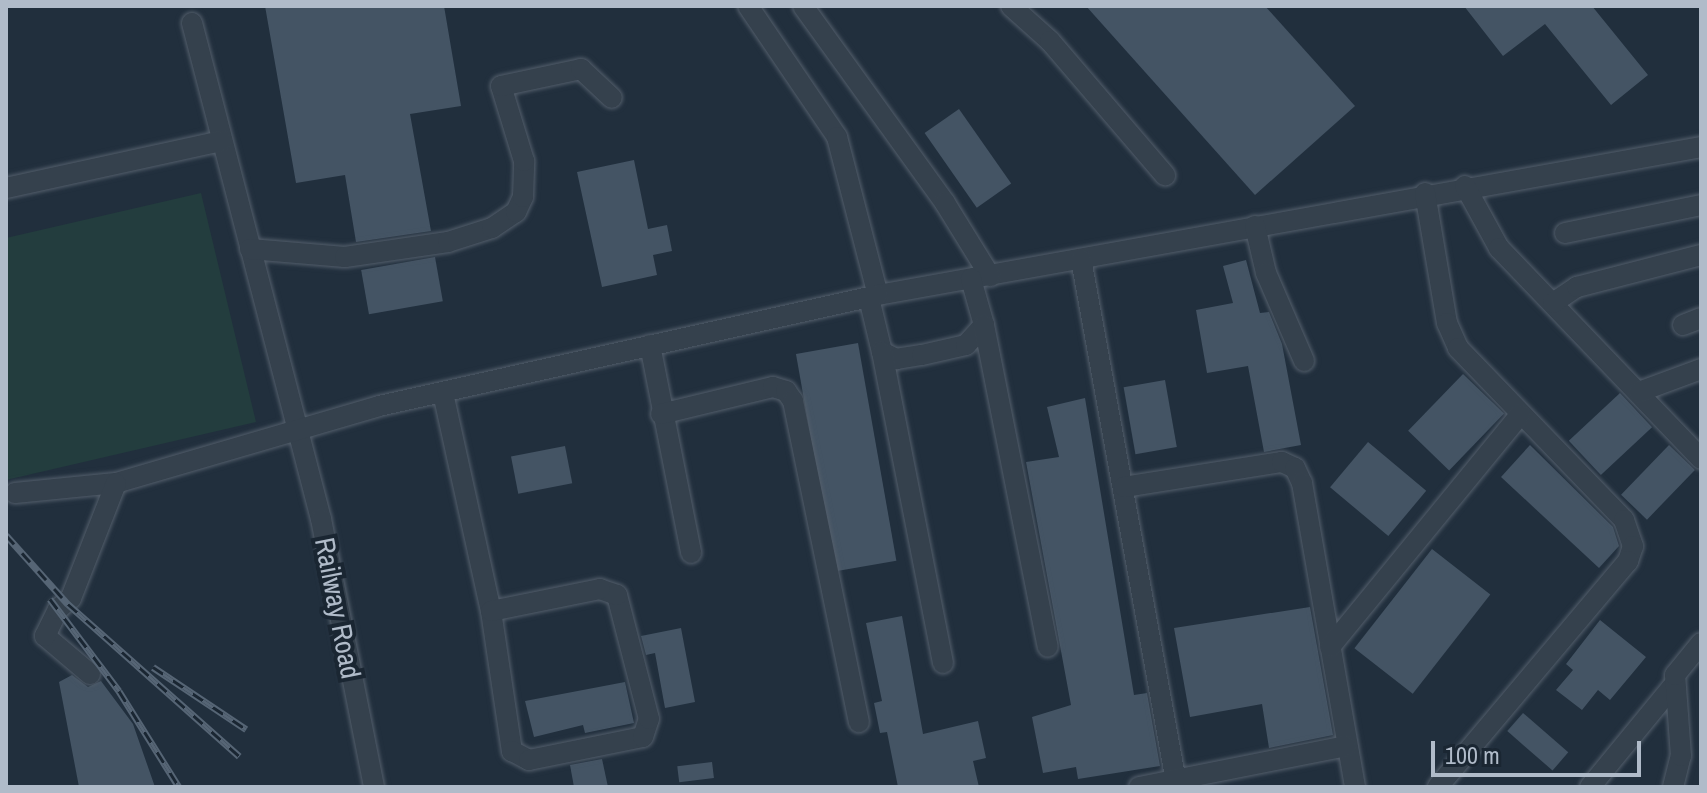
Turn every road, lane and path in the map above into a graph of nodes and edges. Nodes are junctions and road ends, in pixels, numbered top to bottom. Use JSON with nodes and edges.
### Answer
{"nodes":[{"id":1,"x":748,"y":6,"type":"edge"},
{"id":2,"x":803,"y":6,"type":"edge"},
{"id":3,"x":1011,"y":6,"type":"edge"},
{"id":4,"x":192,"y":23,"type":"dead end"},
{"id":5,"x":612,"y":98,"type":"dead end"},
{"id":6,"x":222,"y":141,"type":"junction"},
{"id":7,"x":1701,"y":147,"type":"edge"},
{"id":8,"x":1165,"y":175,"type":"dead end"},
{"id":9,"x":1465,"y":186,"type":"junction"},
{"id":10,"x":6,"y":188,"type":"edge"},
{"id":11,"x":1425,"y":193,"type":"junction"},
{"id":12,"x":1701,"y":205,"type":"edge"},
{"id":13,"x":1255,"y":226,"type":"junction"},
{"id":14,"x":1565,"y":233,"type":"dead end"},
{"id":15,"x":250,"y":249,"type":"junction"},
{"id":16,"x":1701,"y":255,"type":"edge"},
{"id":17,"x":1081,"y":259,"type":"junction"},
{"id":18,"x":980,"y":278,"type":"junction"},
{"id":19,"x":873,"y":296,"type":"junction"},
{"id":20,"x":1553,"y":303,"type":"junction"},
{"id":21,"x":984,"y":325,"type":"junction"},
{"id":22,"x":650,"y":345,"type":"junction"},
{"id":23,"x":882,"y":352,"type":"junction"},
{"id":24,"x":1304,"y":361,"type":"dead end"},
{"id":25,"x":1701,"y":369,"type":"edge"},
{"id":26,"x":1639,"y":392,"type":"junction"},
{"id":27,"x":443,"y":393,"type":"junction"},
{"id":28,"x":661,"y":414,"type":"junction"},
{"id":29,"x":1520,"y":415,"type":"junction"},
{"id":30,"x":297,"y":430,"type":"junction"},
{"id":31,"x":1693,"y":438,"type":"edge"},
{"id":32,"x":1701,"y":459,"type":"edge"},
{"id":33,"x":116,"y":483,"type":"junction"},
{"id":34,"x":1124,"y":487,"type":"junction"},
{"id":35,"x":15,"y":493,"type":"dead end"},
{"id":36,"x":691,"y":553,"type":"dead end"},
{"id":37,"x":491,"y":611,"type":"junction"},
{"id":38,"x":1701,"y":643,"type":"edge"},
{"id":39,"x":1048,"y":647,"type":"dead end"},
{"id":40,"x":1330,"y":647,"type":"junction"},
{"id":41,"x":943,"y":663,"type":"dead end"},
{"id":42,"x":90,"y":674,"type":"dead end"},
{"id":43,"x":1673,"y":686,"type":"junction"},
{"id":44,"x":859,"y":722,"type":"dead end"},
{"id":45,"x":1346,"y":746,"type":"junction"},
{"id":46,"x":1176,"y":783,"type":"edge"},
{"id":47,"x":374,"y":787,"type":"edge"},
{"id":48,"x":1139,"y":787,"type":"edge"},
{"id":49,"x":1355,"y":787,"type":"edge"},
{"id":50,"x":1438,"y":787,"type":"edge"},
{"id":51,"x":1590,"y":787,"type":"edge"},
{"id":52,"x":1673,"y":787,"type":"edge"}],
"edges":[{"from":1,"to":19,"type":"street"},
{"from":2,"to":18,"type":"street"},
{"from":3,"to":8,"type":"street"},
{"from":4,"to":6,"type":"street","name":"Railway Road"},
{"from":5,"to":15,"type":"street"},
{"from":6,"to":10,"type":"street"},
{"from":6,"to":15,"type":"street","name":"Railway Road"},
{"from":7,"to":9,"type":"street"},
{"from":9,"to":11,"type":"street"},
{"from":9,"to":20,"type":"street"},
{"from":11,"to":13,"type":"street"},
{"from":11,"to":29,"type":"street"},
{"from":12,"to":14,"type":"street"},
{"from":13,"to":17,"type":"street"},
{"from":13,"to":24,"type":"street"},
{"from":15,"to":30,"type":"street","name":"Railway Road"},
{"from":16,"to":20,"type":"street"},
{"from":17,"to":18,"type":"street"},
{"from":17,"to":34,"type":"street"},
{"from":18,"to":19,"type":"street"},
{"from":18,"to":21,"type":"street"},
{"from":19,"to":22,"type":"street"},
{"from":19,"to":23,"type":"street"},
{"from":20,"to":26,"type":"street"},
{"from":21,"to":23,"type":"street"},
{"from":21,"to":39,"type":"street"},
{"from":22,"to":27,"type":"street"},
{"from":22,"to":28,"type":"street"},
{"from":23,"to":41,"type":"street"},
{"from":25,"to":26,"type":"street"},
{"from":26,"to":31,"type":"street"},
{"from":27,"to":30,"type":"street"},
{"from":27,"to":37,"type":"street"},
{"from":28,"to":36,"type":"street"},
{"from":28,"to":44,"type":"street"},
{"from":29,"to":40,"type":"street"},
{"from":29,"to":50,"type":"street"},
{"from":30,"to":33,"type":"street"},
{"from":30,"to":47,"type":"street","name":"Railway Road"},
{"from":31,"to":32,"type":"street"},
{"from":33,"to":35,"type":"street"},
{"from":33,"to":42,"type":"street"},
{"from":34,"to":40,"type":"street"},
{"from":34,"to":46,"type":"street"},
{"from":37,"to":37,"type":"street"},
{"from":38,"to":43,"type":"street"},
{"from":40,"to":45,"type":"street"},
{"from":43,"to":51,"type":"street"},
{"from":43,"to":52,"type":"street"},
{"from":45,"to":46,"type":"street"},
{"from":45,"to":49,"type":"street"},
{"from":46,"to":48,"type":"street"}]}
